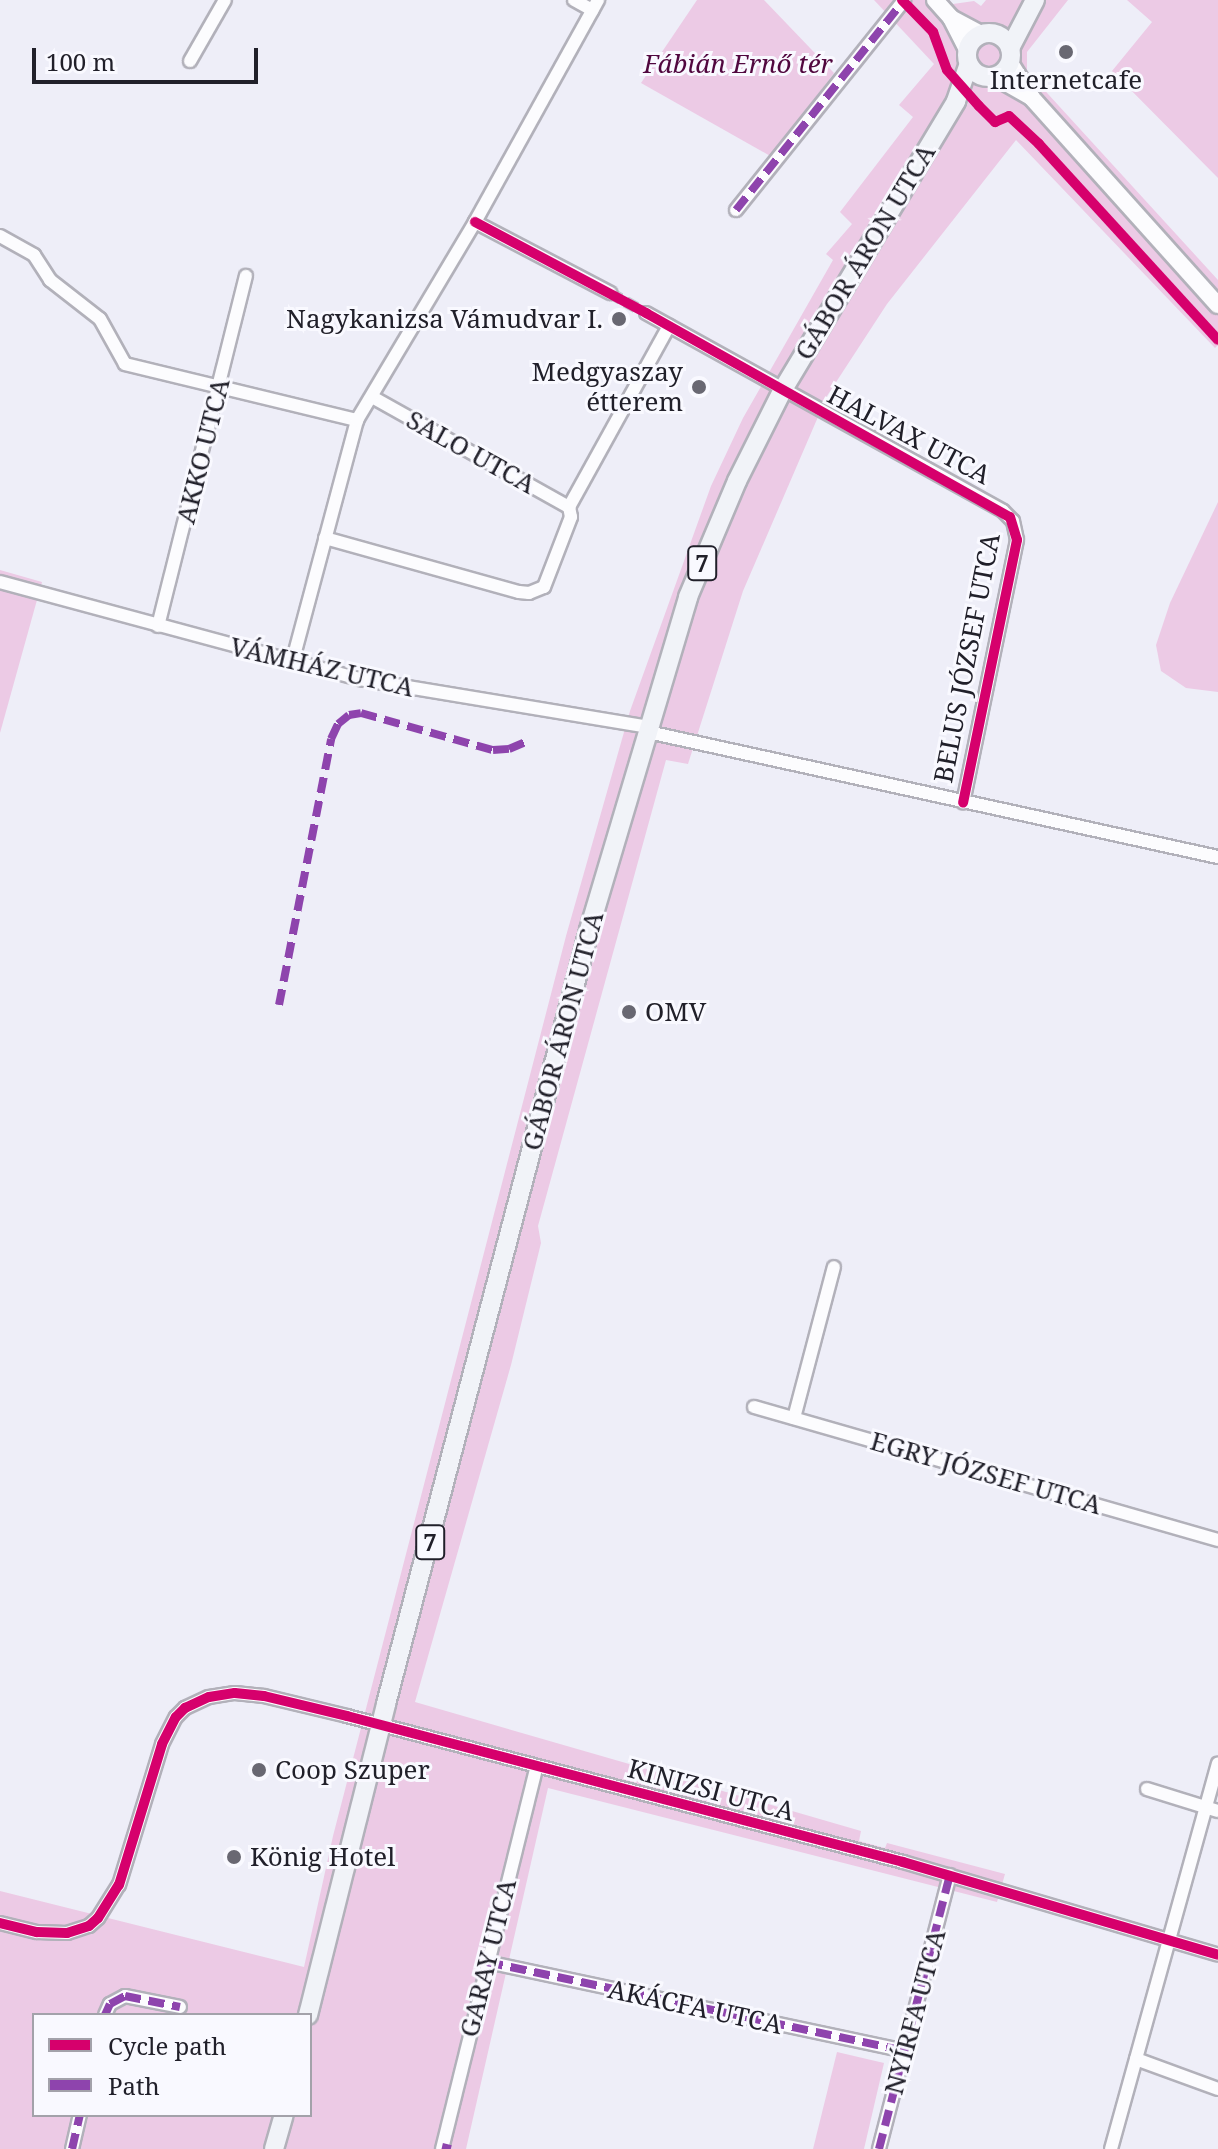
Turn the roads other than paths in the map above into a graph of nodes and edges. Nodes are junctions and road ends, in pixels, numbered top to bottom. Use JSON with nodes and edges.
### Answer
{"nodes":[{"id":1,"x":225,"y":0,"type":"edge"},
{"id":2,"x":574,"y":0,"type":"edge"},
{"id":3,"x":904,"y":0,"type":"edge"},
{"id":4,"x":935,"y":0,"type":"edge"},
{"id":5,"x":595,"y":5,"type":"edge"},
{"id":6,"x":1031,"y":5,"type":"edge"},
{"id":7,"x":951,"y":18,"type":"junction"},
{"id":8,"x":989,"y":34,"type":"junction"},
{"id":9,"x":1010,"y":56,"type":"junction"},
{"id":10,"x":968,"y":57,"type":"junction"},
{"id":11,"x":190,"y":61,"type":"dead end"},
{"id":12,"x":990,"y":76,"type":"junction"},
{"id":13,"x":1032,"y":98,"type":"junction"},
{"id":14,"x":956,"y":101,"type":"junction"},
{"id":15,"x":736,"y":210,"type":"dead end"},
{"id":16,"x":475,"y":222,"type":"junction"},
{"id":17,"x":0,"y":236,"type":"edge"},
{"id":18,"x":246,"y":276,"type":"dead end"},
{"id":19,"x":610,"y":293,"type":"tunnel mouth"},
{"id":20,"x":1218,"y":305,"type":"edge"},
{"id":21,"x":646,"y":313,"type":"tunnel mouth"},
{"id":22,"x":669,"y":326,"type":"junction"},
{"id":23,"x":219,"y":386,"type":"junction"},
{"id":24,"x":782,"y":391,"type":"junction"},
{"id":25,"x":372,"y":397,"type":"junction"},
{"id":26,"x":357,"y":420,"type":"junction"},
{"id":27,"x":569,"y":507,"type":"junction"},
{"id":28,"x":1013,"y":521,"type":"joint"},
{"id":29,"x":325,"y":538,"type":"junction"},
{"id":30,"x":0,"y":582,"type":"edge"},
{"id":31,"x":158,"y":626,"type":"junction"},
{"id":32,"x":292,"y":663,"type":"junction"},
{"id":33,"x":649,"y":730,"type":"junction"},
{"id":34,"x":963,"y":802,"type":"junction"},
{"id":35,"x":1218,"y":857,"type":"edge"},
{"id":36,"x":834,"y":1267,"type":"dead end"},
{"id":37,"x":754,"y":1407,"type":"dead end"},
{"id":38,"x":794,"y":1418,"type":"junction"},
{"id":39,"x":1218,"y":1540,"type":"edge"},
{"id":40,"x":380,"y":1725,"type":"junction"},
{"id":41,"x":1218,"y":1764,"type":"edge"},
{"id":42,"x":536,"y":1768,"type":"junction"},
{"id":43,"x":1147,"y":1789,"type":"dead end"},
{"id":44,"x":1212,"y":1809,"type":"edge"},
{"id":45,"x":950,"y":1875,"type":"junction"},
{"id":46,"x":0,"y":1923,"type":"edge"},
{"id":47,"x":1169,"y":1940,"type":"junction"},
{"id":48,"x":1218,"y":1955,"type":"edge"},
{"id":49,"x":487,"y":1962,"type":"junction"},
{"id":50,"x":180,"y":2007,"type":"dead end"},
{"id":51,"x":106,"y":2013,"type":"edge"},
{"id":52,"x":308,"y":2013,"type":"edge"},
{"id":53,"x":904,"y":2051,"type":"junction"},
{"id":54,"x":1136,"y":2059,"type":"junction"},
{"id":55,"x":1218,"y":2089,"type":"edge"},
{"id":56,"x":80,"y":2117,"type":"edge"},
{"id":57,"x":283,"y":2117,"type":"edge"},
{"id":58,"x":445,"y":2148,"type":"edge"},
{"id":59,"x":72,"y":2149,"type":"edge"},
{"id":60,"x":274,"y":2149,"type":"edge"},
{"id":61,"x":879,"y":2149,"type":"edge"},
{"id":62,"x":1111,"y":2149,"type":"edge"}],
"edges":[{"from":1,"to":11,"type":"street"},
{"from":2,"to":5,"type":"street"},
{"from":3,"to":15,"type":"street"},
{"from":4,"to":7,"type":"street"},
{"from":5,"to":16,"type":"street"},
{"from":6,"to":8,"type":"main road","name":"GÁBOR ÁRON UTCA","number":"7"},
{"from":6,"to":9,"type":"main road","name":"GÁBOR ÁRON UTCA","number":"7"},
{"from":7,"to":8,"type":"street"},
{"from":7,"to":10,"type":"street"},
{"from":8,"to":9,"type":"main road"},
{"from":8,"to":10,"type":"main road","name":"GÁBOR ÁRON UTCA","number":"7"},
{"from":9,"to":12,"type":"main road","name":"GÁBOR ÁRON UTCA","number":"7"},
{"from":9,"to":13,"type":"street"},
{"from":10,"to":12,"type":"main road"},
{"from":10,"to":14,"type":"main road","name":"GÁBOR ÁRON UTCA","number":"7"},
{"from":12,"to":13,"type":"street"},
{"from":12,"to":14,"type":"main road","name":"GÁBOR ÁRON UTCA","number":"7"},
{"from":13,"to":20,"type":"street"},
{"from":14,"to":24,"type":"main road","name":"GÁBOR ÁRON UTCA","number":"7"},
{"from":16,"to":19,"type":"street"},
{"from":16,"to":25,"type":"street"},
{"from":17,"to":23,"type":"street"},
{"from":18,"to":23,"type":"street","name":"AKKO UTCA"},
{"from":21,"to":22,"type":"street","name":"HALVAX UTCA"},
{"from":22,"to":24,"type":"street","name":"HALVAX UTCA"},
{"from":22,"to":27,"type":"street"},
{"from":23,"to":26,"type":"street"},
{"from":23,"to":31,"type":"street","name":"AKKO UTCA"},
{"from":24,"to":28,"type":"street","name":"HALVAX UTCA"},
{"from":24,"to":33,"type":"main road","name":"GÁBOR ÁRON UTCA","number":"7"},
{"from":25,"to":26,"type":"street"},
{"from":25,"to":27,"type":"street","name":"SALO UTCA"},
{"from":26,"to":29,"type":"street"},
{"from":27,"to":29,"type":"street"},
{"from":28,"to":34,"type":"street","name":"BELUS JÓZSEF UTCA"},
{"from":29,"to":32,"type":"street"},
{"from":30,"to":31,"type":"street","name":"VÁMHÁZ UTCA"},
{"from":31,"to":32,"type":"street","name":"VÁMHÁZ UTCA"},
{"from":32,"to":33,"type":"street","name":"VÁMHÁZ UTCA"},
{"from":33,"to":34,"type":"street","name":"VÁMHÁZ UTCA"},
{"from":33,"to":40,"type":"main road","name":"GÁBOR ÁRON UTCA","number":"7"},
{"from":34,"to":35,"type":"street","name":"VÁMHÁZ UTCA"},
{"from":36,"to":38,"type":"street"},
{"from":37,"to":38,"type":"street","name":"EGRY JÓZSEF UTCA"},
{"from":38,"to":39,"type":"street","name":"EGRY JÓZSEF UTCA"},
{"from":40,"to":42,"type":"street","name":"KINIZSI UTCA"},
{"from":40,"to":46,"type":"street","name":"KINIZSI UTCA"},
{"from":40,"to":52,"type":"main road","name":"GÁBOR ÁRON UTCA","number":"7"},
{"from":41,"to":44,"type":"street"},
{"from":42,"to":45,"type":"street","name":"KINIZSI UTCA"},
{"from":42,"to":49,"type":"street","name":"GARAY UTCA"},
{"from":43,"to":44,"type":"street"},
{"from":44,"to":47,"type":"street"},
{"from":45,"to":47,"type":"street","name":"KINIZSI UTCA"},
{"from":45,"to":53,"type":"street","name":"NYÍRFA UTCA"},
{"from":47,"to":48,"type":"street","name":"KINIZSI UTCA"},
{"from":47,"to":54,"type":"street"},
{"from":49,"to":53,"type":"street","name":"AKÁCFA UTCA"},
{"from":49,"to":58,"type":"street","name":"GARAY UTCA"},
{"from":50,"to":51,"type":"street"},
{"from":53,"to":61,"type":"street","name":"NYÍRFA UTCA"},
{"from":54,"to":55,"type":"street"},
{"from":54,"to":62,"type":"street"},
{"from":56,"to":59,"type":"street"},
{"from":57,"to":60,"type":"main road"}]}
